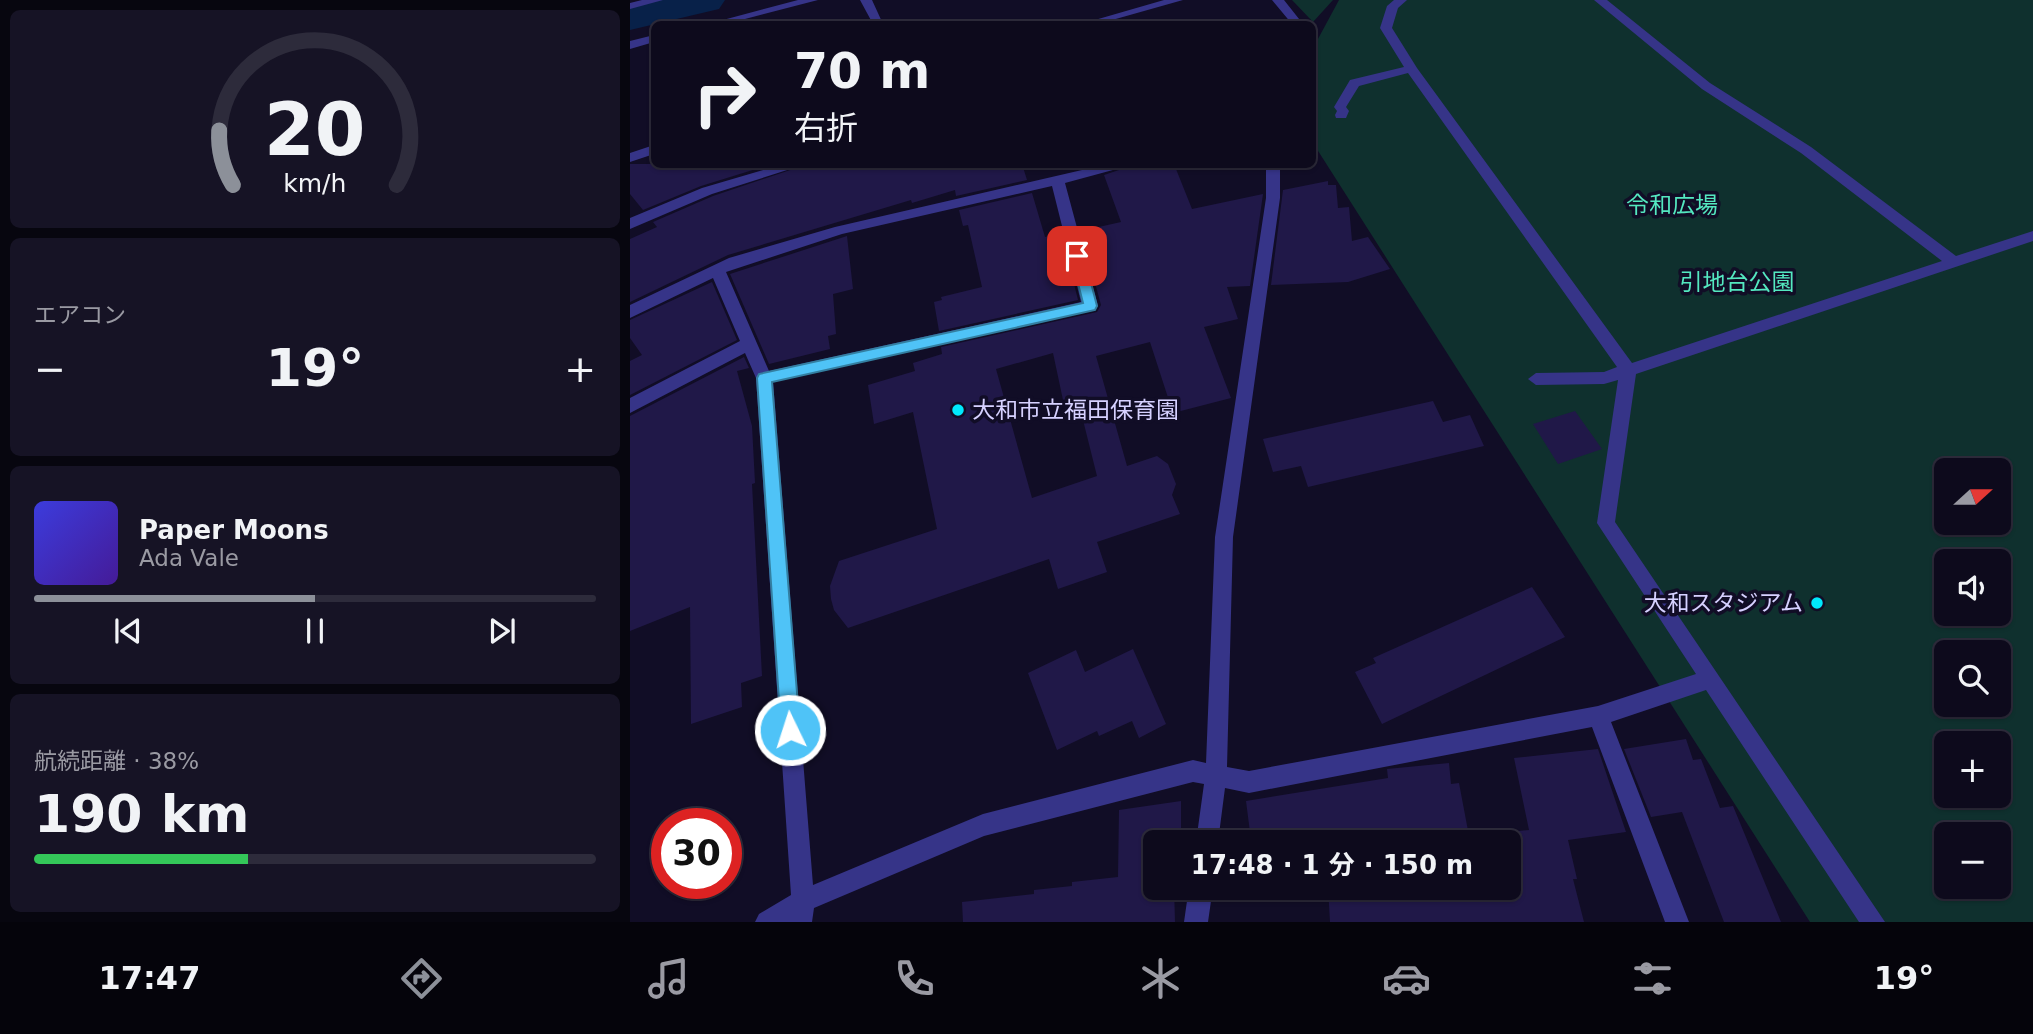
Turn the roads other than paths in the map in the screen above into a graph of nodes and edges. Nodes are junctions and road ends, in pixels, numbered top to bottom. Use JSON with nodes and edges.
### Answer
{"nodes":[{"id":1,"x":657,"y":0,"type":"edge"},
{"id":2,"x":812,"y":0,"type":"edge"},
{"id":3,"x":866,"y":0,"type":"edge"},
{"id":4,"x":1177,"y":0,"type":"edge"},
{"id":5,"x":1278,"y":0,"type":"edge"},
{"id":6,"x":1401,"y":0,"type":"edge"},
{"id":7,"x":1600,"y":0,"type":"edge"},
{"id":8,"x":630,"y":6,"type":"edge"},
{"id":9,"x":726,"y":21,"type":"edge"},
{"id":10,"x":876,"y":21,"type":"edge"},
{"id":11,"x":1098,"y":21,"type":"edge"},
{"id":12,"x":1296,"y":21,"type":"edge"},
{"id":13,"x":651,"y":40,"type":"edge"},
{"id":14,"x":630,"y":46,"type":"edge"},
{"id":15,"x":1411,"y":69,"type":"junction"},
{"id":16,"x":1341,"y":115,"type":"dead end"},
{"id":17,"x":651,"y":150,"type":"edge"},
{"id":18,"x":630,"y":158,"type":"edge"},
{"id":19,"x":786,"y":168,"type":"edge"},
{"id":20,"x":1112,"y":168,"type":"edge"},
{"id":21,"x":1273,"y":168,"type":"edge"},
{"id":22,"x":1058,"y":181,"type":"junction"},
{"id":23,"x":630,"y":223,"type":"edge"},
{"id":24,"x":2033,"y":236,"type":"edge"},
{"id":25,"x":1954,"y":262,"type":"junction"},
{"id":26,"x":717,"y":269,"type":"junction"},
{"id":27,"x":630,"y":312,"type":"edge"},
{"id":28,"x":748,"y":344,"type":"junction"},
{"id":29,"x":1628,"y":370,"type":"junction"},
{"id":30,"x":764,"y":378,"type":"junction"},
{"id":31,"x":1536,"y":379,"type":"dead end"},
{"id":32,"x":630,"y":406,"type":"edge"},
{"id":33,"x":1709,"y":679,"type":"junction"},
{"id":34,"x":1598,"y":716,"type":"junction"},
{"id":35,"x":1216,"y":776,"type":"junction"},
{"id":36,"x":1209,"y":830,"type":"edge"},
{"id":37,"x":1199,"y":900,"type":"edge"},
{"id":38,"x":802,"y":912,"type":"edge"},
{"id":39,"x":767,"y":922,"type":"edge"},
{"id":40,"x":1196,"y":922,"type":"edge"},
{"id":41,"x":1677,"y":922,"type":"edge"},
{"id":42,"x":1873,"y":922,"type":"edge"}],
"edges":[{"from":1,"to":8,"type":"street"},
{"from":2,"to":9,"type":"street"},
{"from":3,"to":10,"type":"street"},
{"from":4,"to":11,"type":"street"},
{"from":5,"to":12,"type":"street"},
{"from":6,"to":15,"type":"street"},
{"from":7,"to":25,"type":"street"},
{"from":13,"to":14,"type":"street"},
{"from":15,"to":16,"type":"street"},
{"from":15,"to":29,"type":"street"},
{"from":17,"to":18,"type":"street"},
{"from":19,"to":23,"type":"street"},
{"from":20,"to":22,"type":"street"},
{"from":21,"to":35,"type":"street"},
{"from":22,"to":26,"type":"street"},
{"from":22,"to":30,"type":"street"},
{"from":24,"to":25,"type":"street"},
{"from":25,"to":29,"type":"street"},
{"from":26,"to":27,"type":"street"},
{"from":26,"to":28,"type":"street"},
{"from":28,"to":30,"type":"street"},
{"from":28,"to":32,"type":"street"},
{"from":29,"to":31,"type":"street"},
{"from":29,"to":33,"type":"street"},
{"from":30,"to":38,"type":"street"},
{"from":33,"to":34,"type":"street"},
{"from":33,"to":42,"type":"street"},
{"from":34,"to":35,"type":"street"},
{"from":34,"to":41,"type":"street"},
{"from":35,"to":36,"type":"street"},
{"from":35,"to":38,"type":"street"},
{"from":37,"to":40,"type":"street"},
{"from":38,"to":39,"type":"street"}]}
